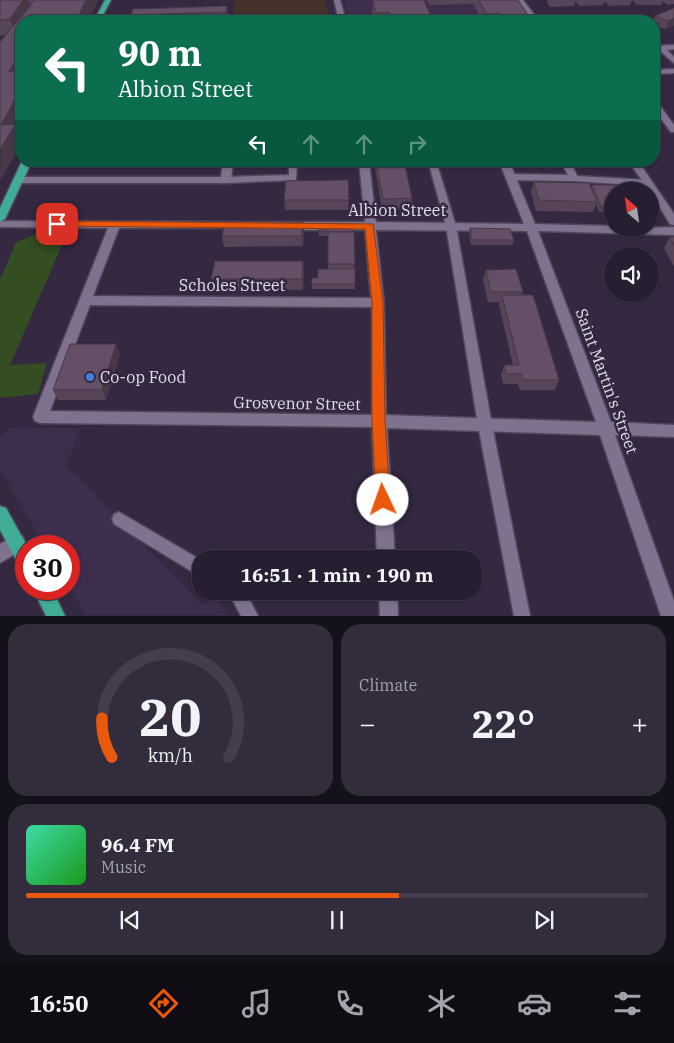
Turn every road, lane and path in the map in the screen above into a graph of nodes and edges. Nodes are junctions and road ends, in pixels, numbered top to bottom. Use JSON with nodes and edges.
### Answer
{"nodes":[{"id":1,"x":108,"y":0,"type":"edge"},
{"id":2,"x":337,"y":0,"type":"edge"},
{"id":3,"x":520,"y":0,"type":"edge"},
{"id":4,"x":101,"y":15,"type":"edge"},
{"id":5,"x":341,"y":15,"type":"edge"},
{"id":6,"x":531,"y":15,"type":"edge"},
{"id":7,"x":674,"y":47,"type":"edge"},
{"id":8,"x":660,"y":48,"type":"edge"},
{"id":9,"x":660,"y":50,"type":"edge"},
{"id":10,"x":674,"y":61,"type":"edge"},
{"id":11,"x":674,"y":71,"type":"edge"},
{"id":12,"x":660,"y":72,"type":"edge"},
{"id":13,"x":660,"y":112,"type":"edge"},
{"id":14,"x":674,"y":130,"type":"edge"},
{"id":15,"x":24,"y":167,"type":"edge"},
{"id":16,"x":227,"y":167,"type":"edge"},
{"id":17,"x":293,"y":167,"type":"edge"},
{"id":18,"x":365,"y":167,"type":"edge"},
{"id":19,"x":434,"y":167,"type":"edge"},
{"id":20,"x":506,"y":167,"type":"edge"},
{"id":21,"x":568,"y":167,"type":"edge"},
{"id":22,"x":637,"y":167,"type":"edge"},
{"id":23,"x":510,"y":177,"type":"junction"},
{"id":24,"x":574,"y":178,"type":"junction"},
{"id":25,"x":18,"y":180,"type":"junction"},
{"id":26,"x":226,"y":180,"type":"junction"},
{"id":27,"x":633,"y":182,"type":"edge"},
{"id":28,"x":647,"y":182,"type":"edge"},
{"id":29,"x":659,"y":200,"type":"edge"},
{"id":30,"x":0,"y":219,"type":"edge"},
{"id":31,"x":674,"y":222,"type":"edge"},
{"id":32,"x":0,"y":224,"type":"edge"},
{"id":33,"x":115,"y":224,"type":"junction"},
{"id":34,"x":252,"y":225,"type":"edge"},
{"id":35,"x":272,"y":226,"type":"edge"},
{"id":36,"x":370,"y":226,"type":"junction"},
{"id":37,"x":451,"y":226,"type":"junction"},
{"id":38,"x":532,"y":227,"type":"junction"},
{"id":39,"x":674,"y":231,"type":"edge"},
{"id":40,"x":85,"y":300,"type":"junction"},
{"id":41,"x":378,"y":302,"type":"junction"},
{"id":42,"x":379,"y":421,"type":"junction"},
{"id":43,"x":485,"y":425,"type":"junction"},
{"id":44,"x":607,"y":429,"type":"junction"},
{"id":45,"x":674,"y":431,"type":"edge"},
{"id":46,"x":0,"y":514,"type":"edge"},
{"id":47,"x":119,"y":519,"type":"dead end"},
{"id":48,"x":15,"y":540,"type":"edge"},
{"id":49,"x":15,"y":544,"type":"edge"},
{"id":50,"x":386,"y":550,"type":"edge"},
{"id":51,"x":0,"y":554,"type":"edge"},
{"id":52,"x":192,"y":564,"type":"edge"},
{"id":53,"x":48,"y":600,"type":"edge"},
{"id":54,"x":241,"y":600,"type":"edge"},
{"id":55,"x":388,"y":600,"type":"edge"},
{"id":56,"x":56,"y":616,"type":"edge"},
{"id":57,"x":250,"y":616,"type":"edge"},
{"id":58,"x":389,"y":616,"type":"edge"},
{"id":59,"x":522,"y":616,"type":"edge"},
{"id":60,"x":670,"y":616,"type":"edge"}],
"edges":[{"from":1,"to":4,"type":"main road"},
{"from":2,"to":5,"type":"street"},
{"from":3,"to":6,"type":"street"},
{"from":7,"to":8,"type":"street"},
{"from":9,"to":10,"type":"street"},
{"from":11,"to":12,"type":"lane"},
{"from":13,"to":14,"type":"lane"},
{"from":15,"to":25,"type":"main road"},
{"from":16,"to":26,"type":"street"},
{"from":17,"to":26,"type":"lane"},
{"from":18,"to":36,"type":"street"},
{"from":19,"to":37,"type":"lane"},
{"from":20,"to":23,"type":"street","name":"Saint Martin's Street"},
{"from":21,"to":24,"type":"lane"},
{"from":22,"to":28,"type":"street"},
{"from":23,"to":24,"type":"lane"},
{"from":23,"to":38,"type":"street","name":"Saint Martin's Street"},
{"from":24,"to":27,"type":"lane"},
{"from":25,"to":26,"type":"street"},
{"from":25,"to":30,"type":"main road"},
{"from":29,"to":31,"type":"street"},
{"from":32,"to":33,"type":"street"},
{"from":33,"to":34,"type":"street"},
{"from":33,"to":40,"type":"street"},
{"from":35,"to":36,"type":"street","name":"Albion Street"},
{"from":36,"to":37,"type":"street","name":"Albion Street"},
{"from":36,"to":41,"type":"street"},
{"from":37,"to":38,"type":"street","name":"Albion Street"},
{"from":37,"to":43,"type":"lane"},
{"from":38,"to":39,"type":"street","name":"Albion Street"},
{"from":38,"to":44,"type":"street","name":"Saint Martin's Street"},
{"from":40,"to":41,"type":"street","name":"Scholes Street"},
{"from":40,"to":42,"type":"street","name":"Grosvenor Street"},
{"from":41,"to":42,"type":"street"},
{"from":42,"to":43,"type":"street","name":"Grosvenor Street"},
{"from":42,"to":50,"type":"street"},
{"from":43,"to":44,"type":"street","name":"Grosvenor Street"},
{"from":43,"to":59,"type":"lane"},
{"from":44,"to":45,"type":"street","name":"Grosvenor Street"},
{"from":44,"to":60,"type":"street","name":"Saint Martin's Street"},
{"from":46,"to":48,"type":"main road"},
{"from":47,"to":52,"type":"lane"},
{"from":49,"to":51,"type":"street"},
{"from":53,"to":56,"type":"main road"},
{"from":54,"to":57,"type":"lane"},
{"from":55,"to":58,"type":"street"}]}
